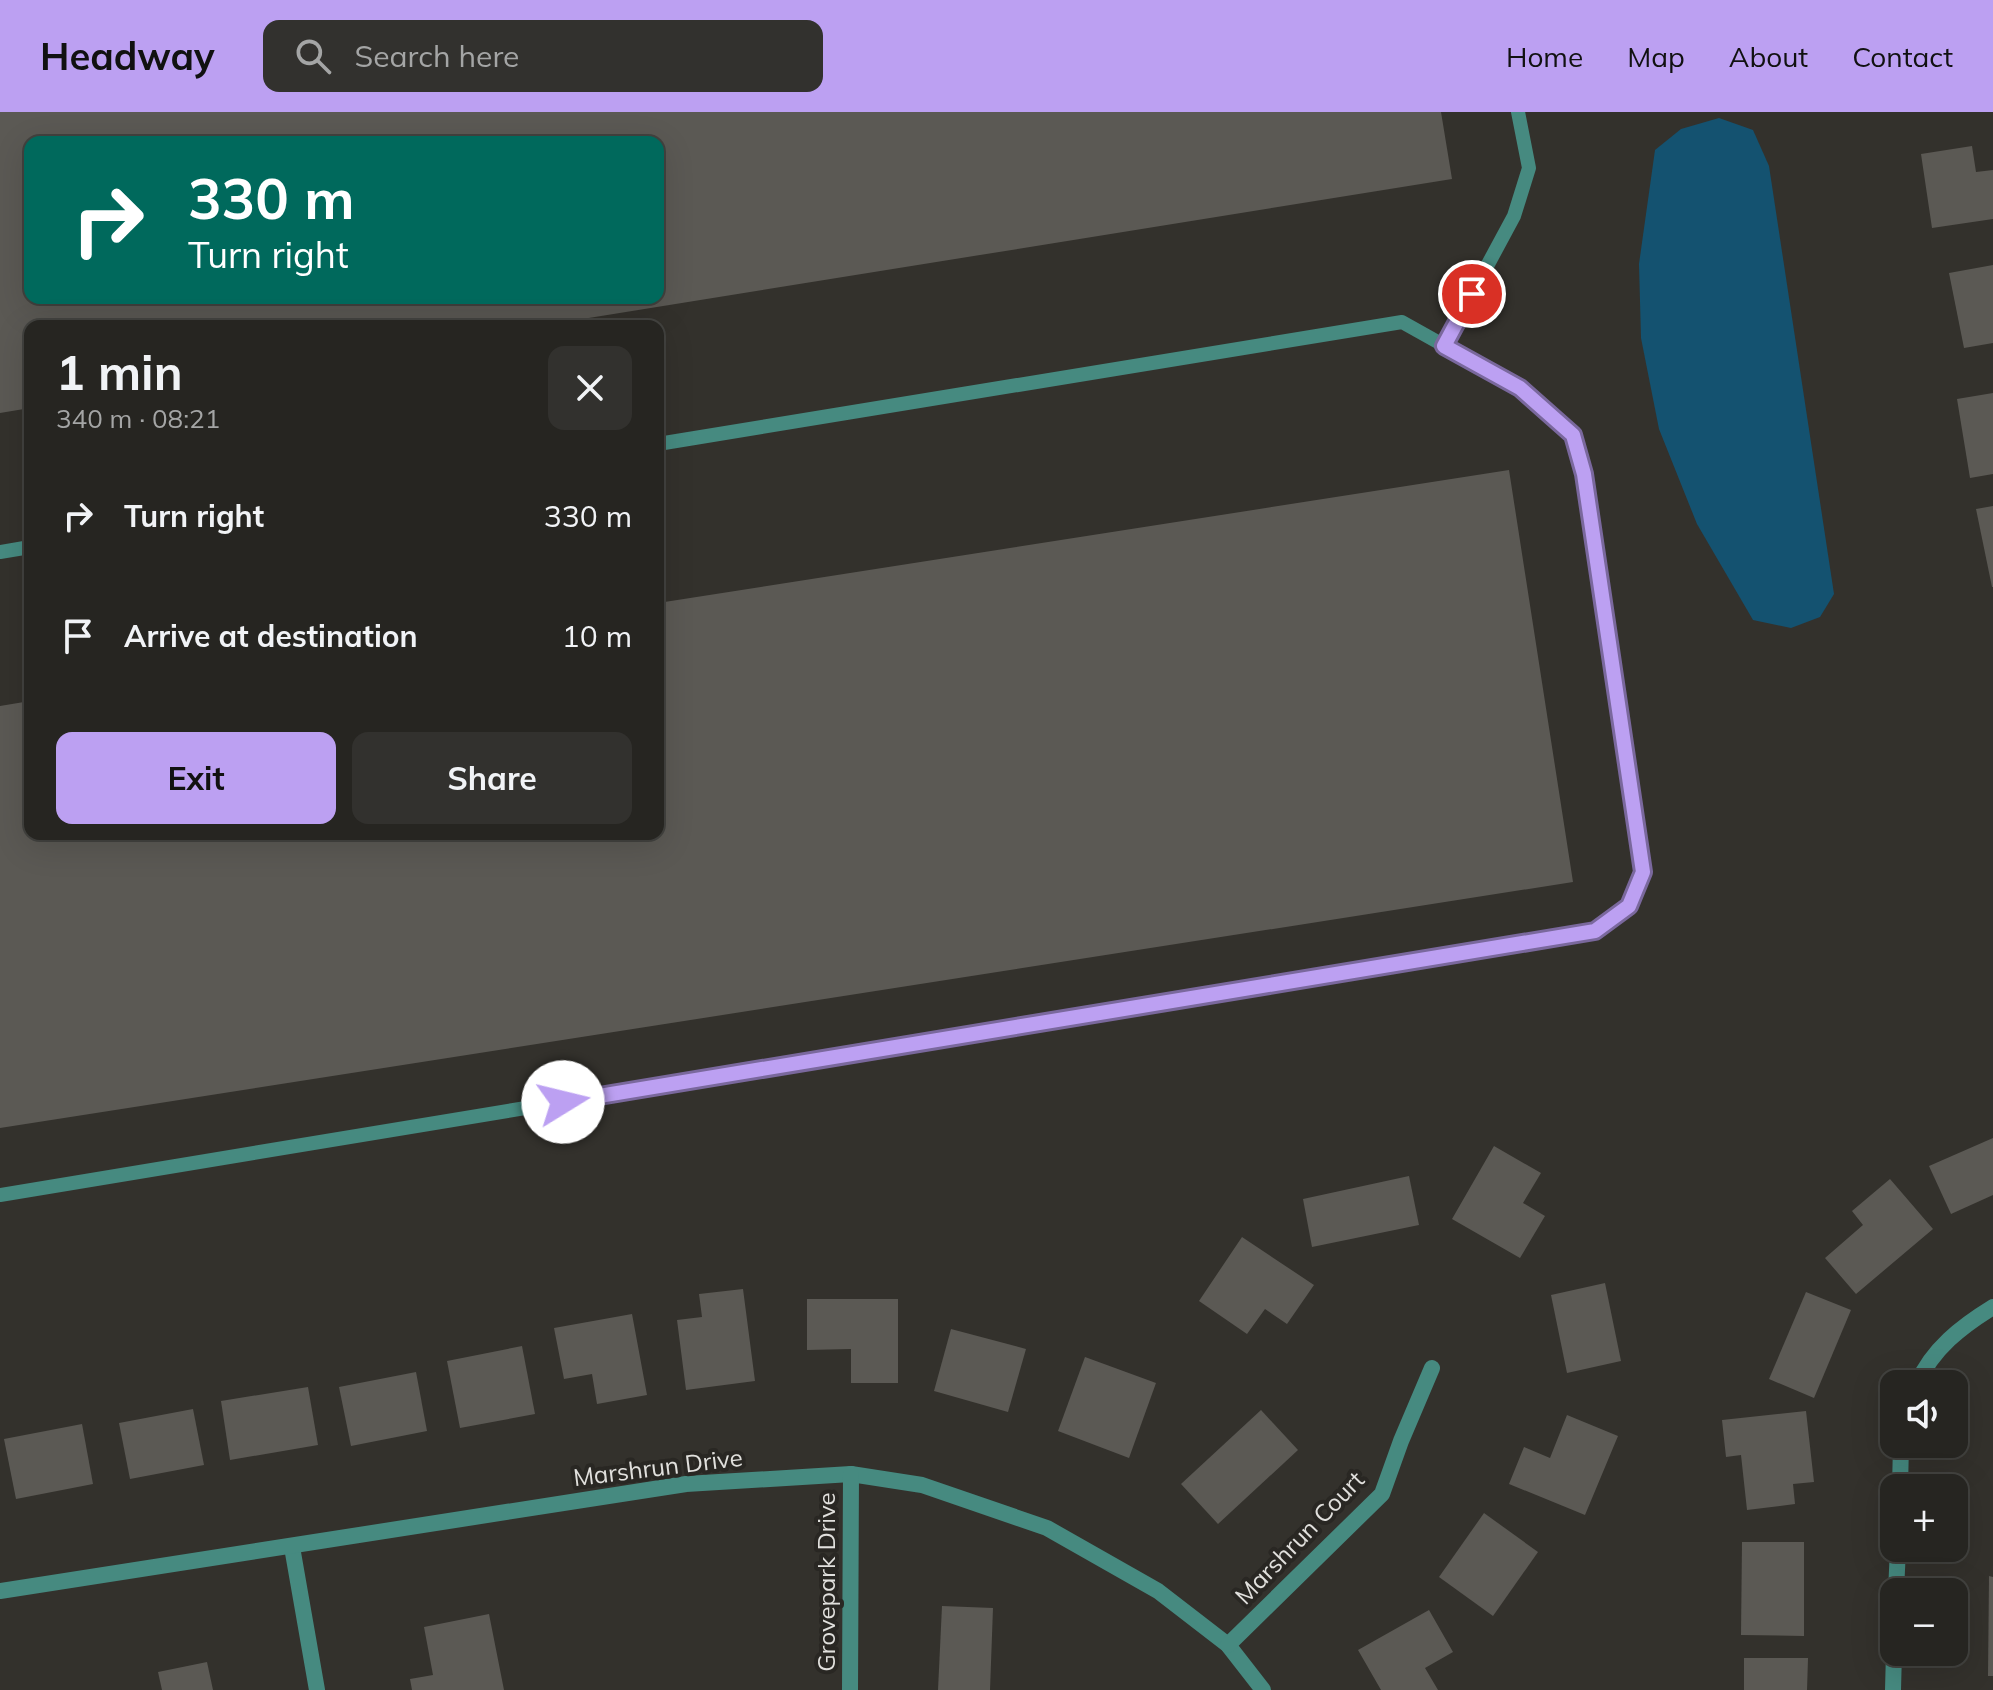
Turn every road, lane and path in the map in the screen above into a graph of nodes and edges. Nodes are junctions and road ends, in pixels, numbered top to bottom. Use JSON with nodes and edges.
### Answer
{"nodes":[{"id":1,"x":1518,"y":112,"type":"edge"},
{"id":2,"x":1444,"y":346,"type":"junction"},
{"id":3,"x":664,"y":443,"type":"edge"},
{"id":4,"x":24,"y":548,"type":"edge"},
{"id":5,"x":0,"y":552,"type":"edge"},
{"id":6,"x":0,"y":1195,"type":"edge"},
{"id":7,"x":1993,"y":1307,"type":"edge"},
{"id":8,"x":1432,"y":1368,"type":"dead end"},
{"id":9,"x":1924,"y":1370,"type":"edge"},
{"id":10,"x":851,"y":1474,"type":"junction"},
{"id":11,"x":292,"y":1547,"type":"junction"},
{"id":12,"x":0,"y":1591,"type":"edge"},
{"id":13,"x":1228,"y":1645,"type":"junction"},
{"id":14,"x":1894,"y":1666,"type":"edge"},
{"id":15,"x":317,"y":1690,"type":"edge"},
{"id":16,"x":850,"y":1690,"type":"edge"},
{"id":17,"x":1263,"y":1690,"type":"edge"},
{"id":18,"x":1893,"y":1690,"type":"edge"}],
"edges":[{"from":1,"to":2,"type":"lane"},
{"from":2,"to":3,"type":"lane"},
{"from":2,"to":6,"type":"lane"},
{"from":4,"to":5,"type":"lane"},
{"from":7,"to":9,"type":"street"},
{"from":8,"to":13,"type":"street","name":"Marshrun Court"},
{"from":10,"to":11,"type":"street","name":"Marshrun Drive"},
{"from":10,"to":13,"type":"street","name":"Marshrun Drive"},
{"from":10,"to":16,"type":"street","name":"Grovepark Drive"},
{"from":11,"to":12,"type":"street","name":"Marshrun Drive"},
{"from":11,"to":15,"type":"street"},
{"from":13,"to":17,"type":"street","name":"Marshrun Drive"},
{"from":14,"to":18,"type":"street"}]}
